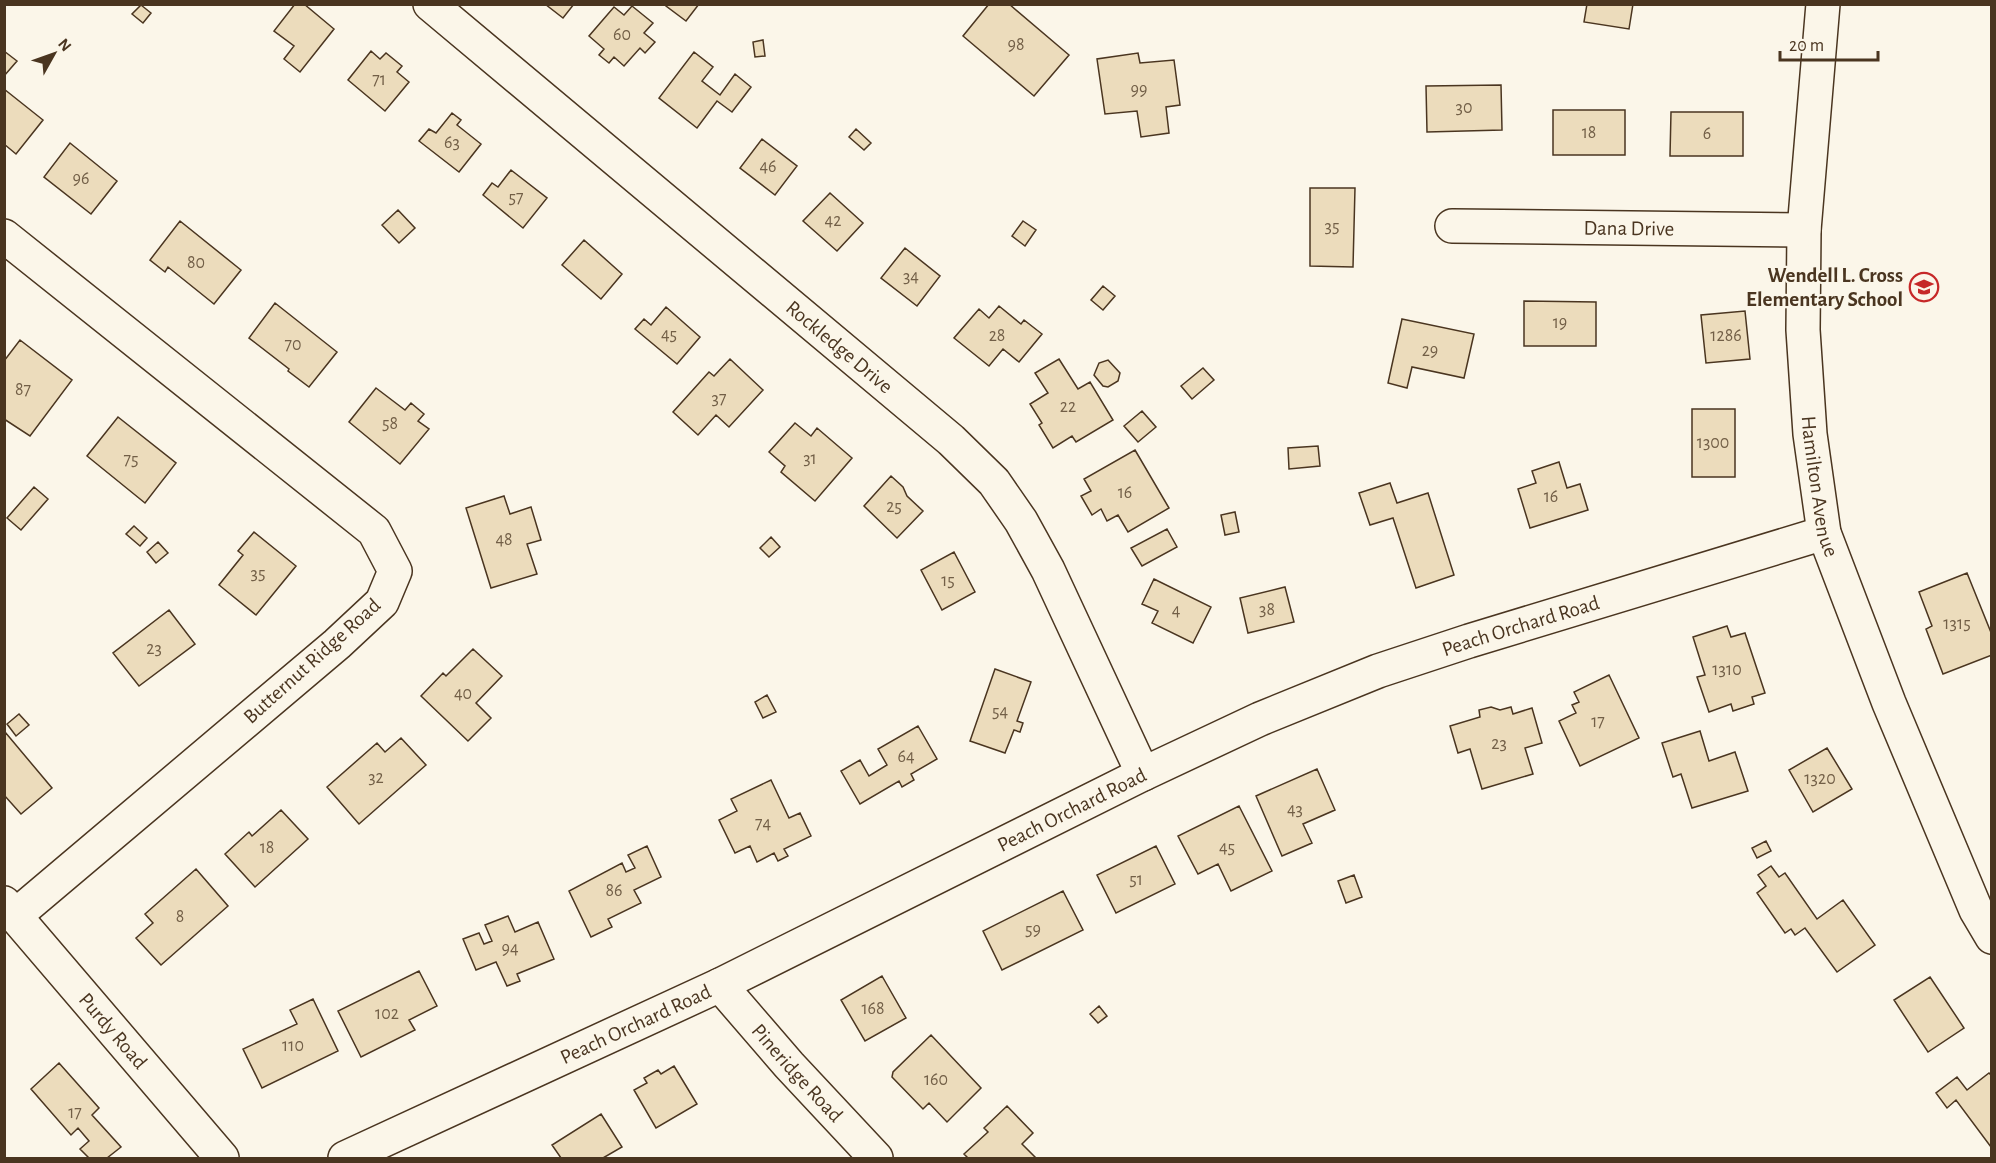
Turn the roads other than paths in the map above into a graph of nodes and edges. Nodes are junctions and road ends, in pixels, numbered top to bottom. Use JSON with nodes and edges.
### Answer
{"nodes":[{"id":1,"x":430,"y":4,"type":"edge"},
{"id":2,"x":1823,"y":4,"type":"edge"},
{"id":3,"x":1452,"y":226,"type":"dead end"},
{"id":4,"x":1804,"y":230,"type":"junction"},
{"id":5,"x":4,"y":236,"type":"edge"},
{"id":6,"x":1824,"y":533,"type":"junction"},
{"id":7,"x":1143,"y":774,"type":"junction"},
{"id":8,"x":10,"y":909,"type":"edge"},
{"id":9,"x":1992,"y":937,"type":"edge"},
{"id":10,"x":720,"y":985,"type":"junction"},
{"id":11,"x":222,"y":1158,"type":"edge"},
{"id":12,"x":345,"y":1158,"type":"edge"},
{"id":13,"x":876,"y":1158,"type":"edge"}],
"edges":[{"from":1,"to":7,"type":"street","name":"Rockledge Drive"},
{"from":2,"to":4,"type":"street","name":"Hamilton Avenue"},
{"from":3,"to":4,"type":"street","name":"Dana Drive"},
{"from":4,"to":6,"type":"street","name":"Hamilton Avenue"},
{"from":5,"to":8,"type":"street","name":"Butternut Ridge Road"},
{"from":6,"to":7,"type":"street","name":"Peach Orchard Road"},
{"from":6,"to":9,"type":"street","name":"Hamilton Avenue"},
{"from":7,"to":10,"type":"street","name":"Peach Orchard Road"},
{"from":8,"to":11,"type":"street","name":"Purdy Road"},
{"from":10,"to":12,"type":"street","name":"Peach Orchard Road"},
{"from":10,"to":13,"type":"street","name":"Pineridge Road"}]}
